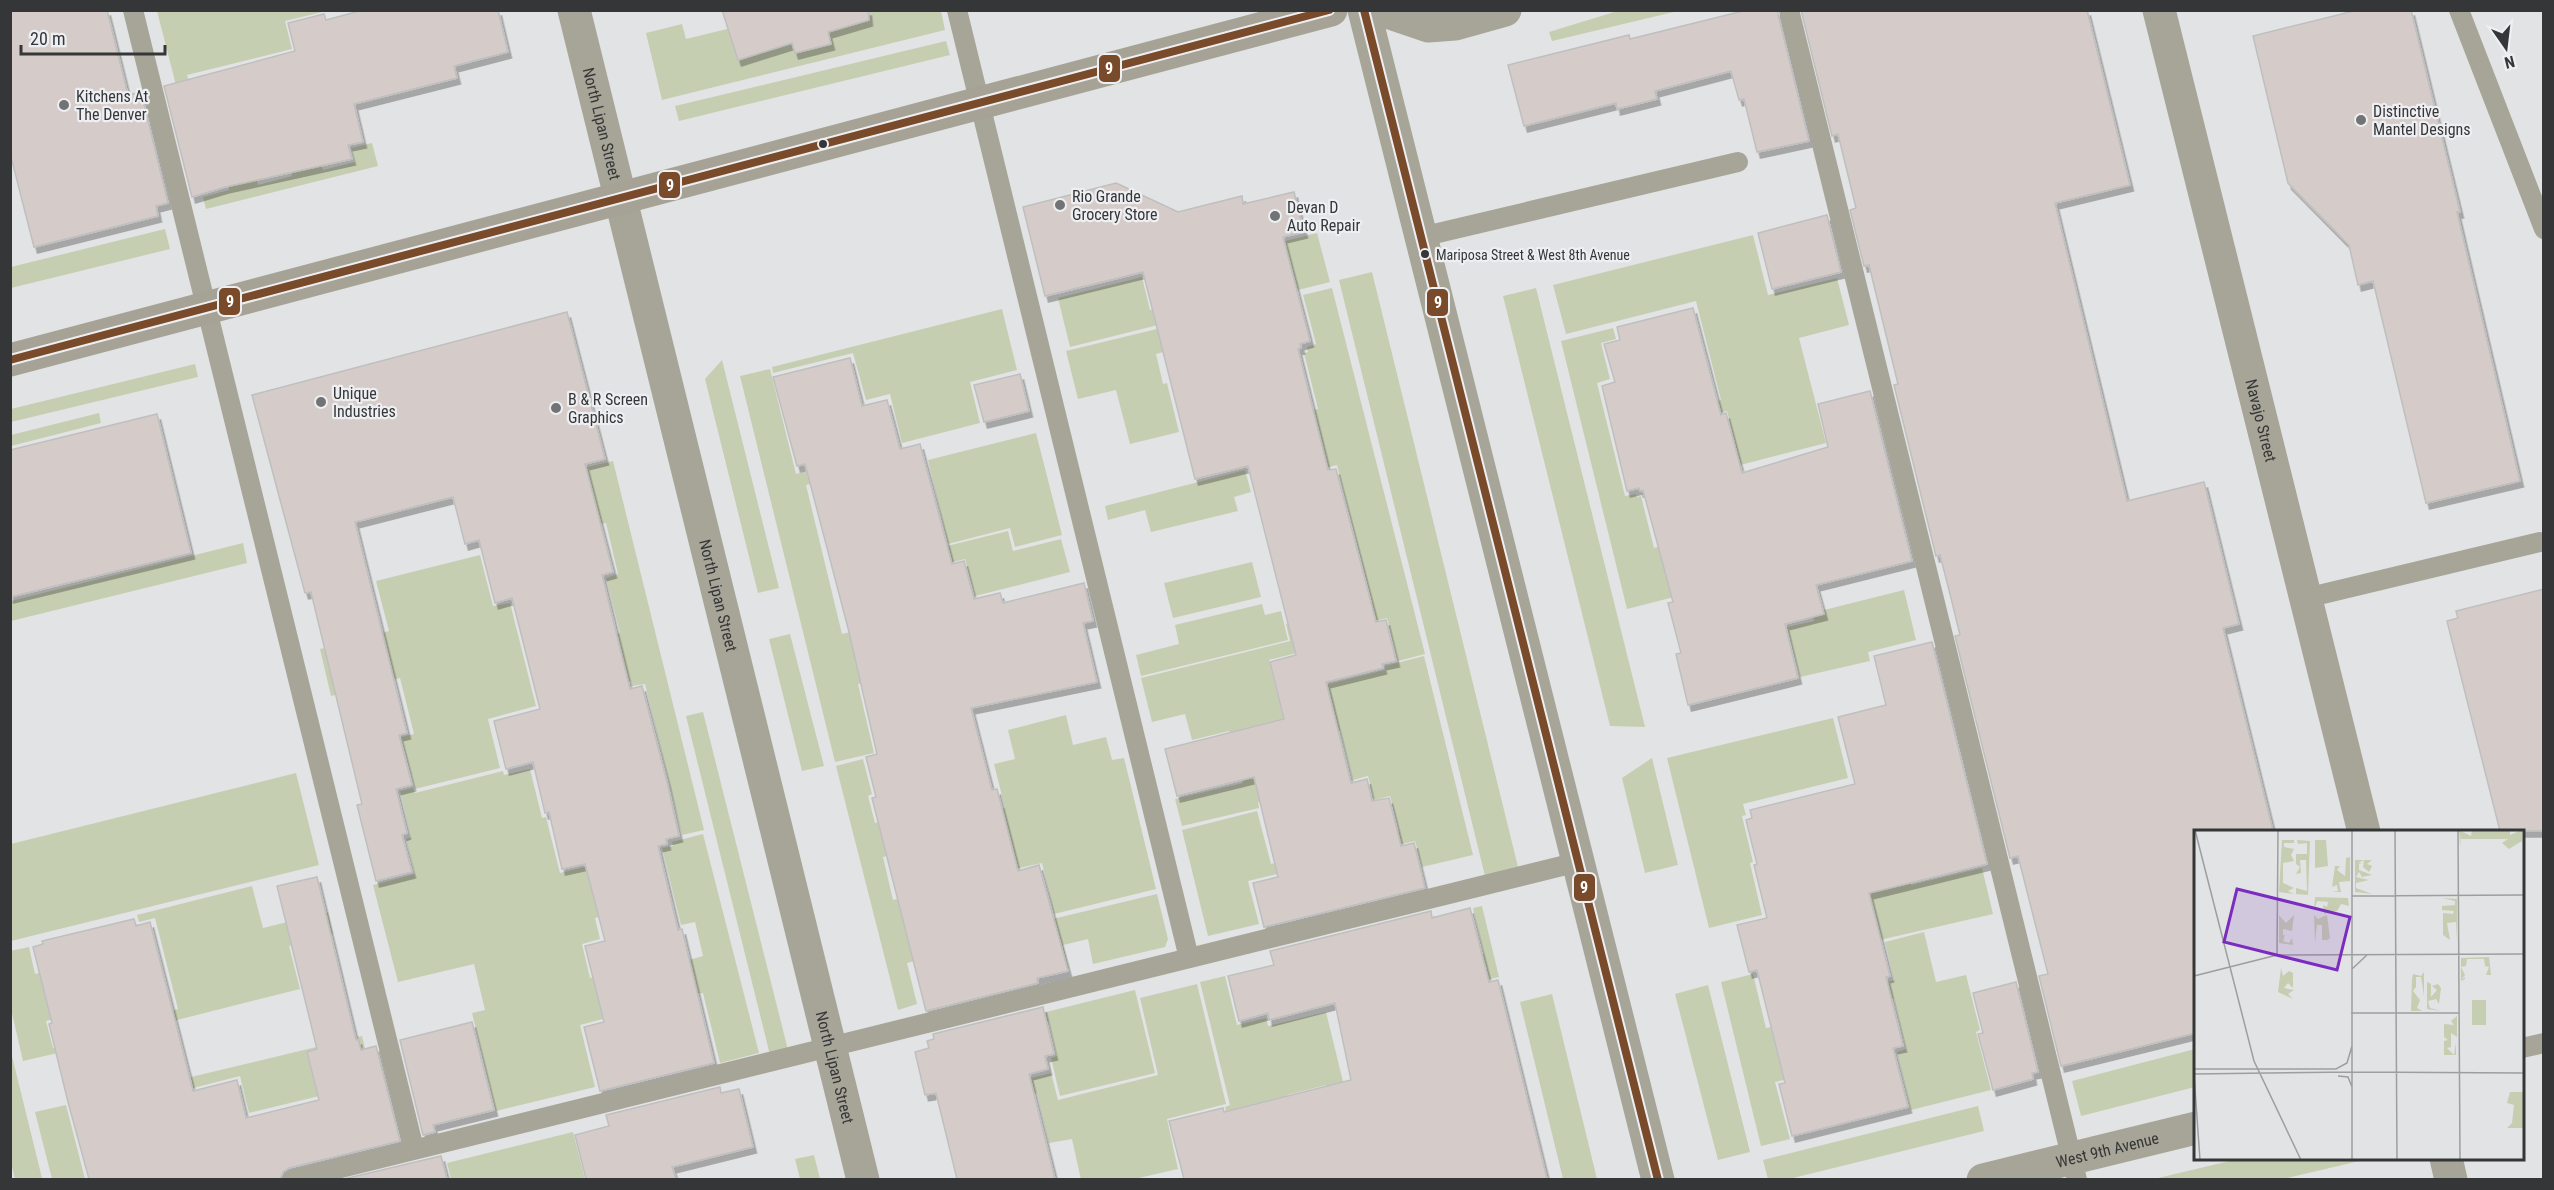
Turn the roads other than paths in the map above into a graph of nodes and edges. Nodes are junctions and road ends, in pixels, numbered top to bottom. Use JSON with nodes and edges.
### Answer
{"nodes":[{"id":1,"x":133,"y":10,"type":"edge"},
{"id":2,"x":574,"y":10,"type":"edge"},
{"id":3,"x":957,"y":10,"type":"edge"},
{"id":4,"x":1331,"y":10,"type":"edge"},
{"id":5,"x":1364,"y":10,"type":"edge"},
{"id":6,"x":1381,"y":10,"type":"edge"},
{"id":7,"x":1505,"y":10,"type":"edge"},
{"id":8,"x":1789,"y":10,"type":"edge"},
{"id":9,"x":2158,"y":10,"type":"edge"},
{"id":10,"x":2459,"y":10,"type":"edge"},
{"id":11,"x":980,"y":103,"type":"junction"},
{"id":12,"x":1738,"y":162,"type":"dead end"},
{"id":13,"x":621,"y":199,"type":"junction"},
{"id":14,"x":2544,"y":229,"type":"edge"},
{"id":15,"x":1421,"y":237,"type":"junction"},
{"id":16,"x":206,"y":308,"type":"junction"},
{"id":17,"x":10,"y":360,"type":"edge"},
{"id":18,"x":2540,"y":542,"type":"dead end"},
{"id":19,"x":2306,"y":598,"type":"junction"},
{"id":20,"x":2364,"y":830,"type":"edge"},
{"id":21,"x":1578,"y":862,"type":"junction"},
{"id":22,"x":1189,"y":958,"type":"junction"},
{"id":23,"x":2544,"y":1043,"type":"edge"},
{"id":24,"x":830,"y":1046,"type":"junction"},
{"id":25,"x":2524,"y":1048,"type":"edge"},
{"id":26,"x":2194,"y":1129,"type":"edge"},
{"id":27,"x":414,"y":1149,"type":"junction"},
{"id":28,"x":2446,"y":1160,"type":"edge"},
{"id":29,"x":2074,"y":1169,"type":"edge"},
{"id":30,"x":292,"y":1179,"type":"edge"},
{"id":31,"x":863,"y":1179,"type":"edge"},
{"id":32,"x":1658,"y":1179,"type":"edge"},
{"id":33,"x":1983,"y":1179,"type":"edge"},
{"id":34,"x":2451,"y":1179,"type":"edge"}],
"edges":[{"from":1,"to":16,"type":"lane"},
{"from":2,"to":13,"type":"street","name":"North Lipan Street"},
{"from":3,"to":11,"type":"lane"},
{"from":4,"to":11,"type":"main road"},
{"from":5,"to":15,"type":"street"},
{"from":6,"to":7,"type":"street"},
{"from":8,"to":29,"type":"lane"},
{"from":9,"to":19,"type":"street","name":"Navajo Street"},
{"from":10,"to":14,"type":"lane"},
{"from":11,"to":13,"type":"main road"},
{"from":11,"to":22,"type":"lane"},
{"from":12,"to":15,"type":"lane"},
{"from":13,"to":16,"type":"main road"},
{"from":13,"to":24,"type":"street","name":"North Lipan Street"},
{"from":15,"to":21,"type":"street"},
{"from":16,"to":17,"type":"main road"},
{"from":16,"to":27,"type":"lane"},
{"from":18,"to":19,"type":"lane"},
{"from":19,"to":20,"type":"street","name":"Navajo Street"},
{"from":21,"to":22,"type":"lane"},
{"from":21,"to":32,"type":"street"},
{"from":22,"to":24,"type":"lane"},
{"from":23,"to":25,"type":"lane"},
{"from":24,"to":27,"type":"lane"},
{"from":24,"to":31,"type":"street","name":"North Lipan Street"},
{"from":26,"to":29,"type":"street","name":"West 9th Avenue"},
{"from":27,"to":30,"type":"lane"},
{"from":28,"to":34,"type":"street"},
{"from":29,"to":33,"type":"street","name":"West 9th Avenue"}]}
